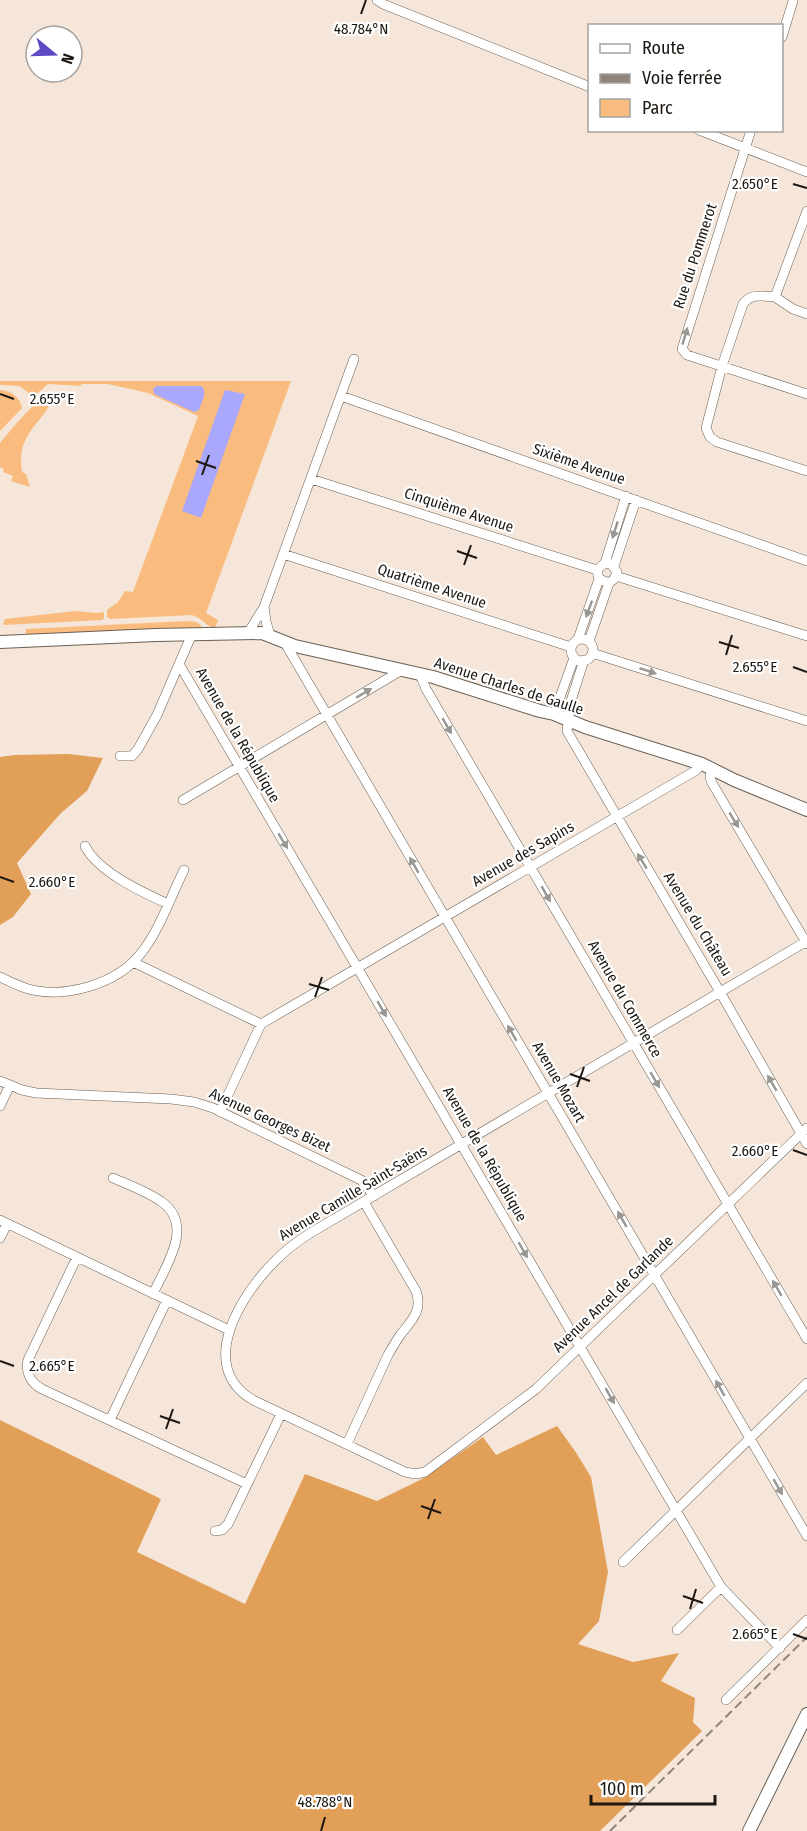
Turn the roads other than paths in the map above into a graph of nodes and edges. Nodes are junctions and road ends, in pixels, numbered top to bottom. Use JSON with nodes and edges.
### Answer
{"nodes":[{"id":1,"x":377,"y":0,"type":"edge"},
{"id":2,"x":793,"y":1,"type":"edge"},
{"id":3,"x":783,"y":34,"type":"edge"},
{"id":4,"x":588,"y":86,"type":"edge"},
{"id":5,"x":704,"y":132,"type":"edge"},
{"id":6,"x":750,"y":132,"type":"edge"},
{"id":7,"x":745,"y":149,"type":"junction"},
{"id":8,"x":807,"y":172,"type":"edge"},
{"id":9,"x":807,"y":211,"type":"edge"},
{"id":10,"x":775,"y":297,"type":"junction"},
{"id":11,"x":807,"y":314,"type":"edge"},
{"id":12,"x":354,"y":359,"type":"dead end"},
{"id":13,"x":722,"y":366,"type":"junction"},
{"id":14,"x":807,"y":394,"type":"edge"},
{"id":15,"x":341,"y":396,"type":"junction"},
{"id":16,"x":807,"y":471,"type":"edge"},
{"id":17,"x":311,"y":479,"type":"junction"},
{"id":18,"x":626,"y":496,"type":"junction"},
{"id":19,"x":636,"y":500,"type":"junction"},
{"id":20,"x":284,"y":554,"type":"junction"},
{"id":21,"x":807,"y":561,"type":"edge"},
{"id":22,"x":607,"y":573,"type":"junction"},
{"id":23,"x":264,"y":607,"type":"junction"},
{"id":24,"x":248,"y":633,"type":"junction"},
{"id":25,"x":192,"y":634,"type":"junction"},
{"id":26,"x":270,"y":636,"type":"junction"},
{"id":27,"x":807,"y":636,"type":"edge"},
{"id":28,"x":589,"y":641,"type":"junction"},
{"id":29,"x":0,"y":642,"type":"edge"},
{"id":30,"x":285,"y":643,"type":"junction"},
{"id":31,"x":574,"y":643,"type":"junction"},
{"id":32,"x":592,"y":653,"type":"junction"},
{"id":33,"x":574,"y":658,"type":"junction"},
{"id":34,"x":584,"y":660,"type":"junction"},
{"id":35,"x":179,"y":664,"type":"junction"},
{"id":36,"x":402,"y":670,"type":"junction"},
{"id":37,"x":420,"y":674,"type":"junction"},
{"id":38,"x":554,"y":714,"type":"junction"},
{"id":39,"x":327,"y":716,"type":"junction"},
{"id":40,"x":568,"y":720,"type":"junction"},
{"id":41,"x":807,"y":721,"type":"edge"},
{"id":42,"x":120,"y":756,"type":"dead end"},
{"id":43,"x":706,"y":766,"type":"junction"},
{"id":44,"x":240,"y":767,"type":"junction"},
{"id":45,"x":183,"y":800,"type":"dead end"},
{"id":46,"x":807,"y":810,"type":"edge"},
{"id":47,"x":616,"y":817,"type":"junction"},
{"id":48,"x":85,"y":846,"type":"dead end"},
{"id":49,"x":531,"y":868,"type":"junction"},
{"id":50,"x":184,"y":870,"type":"dead end"},
{"id":51,"x":168,"y":904,"type":"junction"},
{"id":52,"x":445,"y":918,"type":"junction"},
{"id":53,"x":807,"y":943,"type":"edge"},
{"id":54,"x":133,"y":962,"type":"junction"},
{"id":55,"x":358,"y":968,"type":"junction"},
{"id":56,"x":0,"y":977,"type":"edge"},
{"id":57,"x":720,"y":992,"type":"junction"},
{"id":58,"x":261,"y":1024,"type":"junction"},
{"id":59,"x":634,"y":1044,"type":"junction"},
{"id":60,"x":0,"y":1081,"type":"edge"},
{"id":61,"x":10,"y":1085,"type":"junction"},
{"id":62,"x":548,"y":1094,"type":"junction"},
{"id":63,"x":0,"y":1106,"type":"edge"},
{"id":64,"x":220,"y":1112,"type":"junction"},
{"id":65,"x":804,"y":1131,"type":"edge"},
{"id":66,"x":462,"y":1144,"type":"junction"},
{"id":67,"x":807,"y":1144,"type":"edge"},
{"id":68,"x":113,"y":1178,"type":"dead end"},
{"id":69,"x":374,"y":1196,"type":"junction"},
{"id":70,"x":364,"y":1202,"type":"junction"},
{"id":71,"x":728,"y":1204,"type":"junction"},
{"id":72,"x":3,"y":1222,"type":"edge"},
{"id":73,"x":0,"y":1238,"type":"edge"},
{"id":74,"x":77,"y":1257,"type":"junction"},
{"id":75,"x":654,"y":1275,"type":"junction"},
{"id":76,"x":153,"y":1294,"type":"junction"},
{"id":77,"x":167,"y":1300,"type":"junction"},
{"id":78,"x":229,"y":1330,"type":"junction"},
{"id":79,"x":807,"y":1339,"type":"edge"},
{"id":80,"x":580,"y":1346,"type":"junction"},
{"id":81,"x":807,"y":1383,"type":"edge"},
{"id":82,"x":281,"y":1413,"type":"junction"},
{"id":83,"x":110,"y":1420,"type":"junction"},
{"id":84,"x":750,"y":1438,"type":"junction"},
{"id":85,"x":347,"y":1444,"type":"junction"},
{"id":86,"x":430,"y":1468,"type":"joint"},
{"id":87,"x":247,"y":1484,"type":"junction"},
{"id":88,"x":676,"y":1510,"type":"junction"},
{"id":89,"x":215,"y":1531,"type":"dead end"},
{"id":90,"x":807,"y":1536,"type":"edge"},
{"id":91,"x":623,"y":1562,"type":"dead end"},
{"id":92,"x":721,"y":1587,"type":"junction"},
{"id":93,"x":807,"y":1620,"type":"edge"},
{"id":94,"x":677,"y":1630,"type":"dead end"},
{"id":95,"x":780,"y":1648,"type":"junction"},
{"id":96,"x":726,"y":1700,"type":"dead end"},
{"id":97,"x":807,"y":1714,"type":"edge"},
{"id":98,"x":803,"y":1732,"type":"edge"},
{"id":99,"x":751,"y":1831,"type":"edge"}],
"edges":[{"from":1,"to":4,"type":"street"},
{"from":2,"to":3,"type":"street"},
{"from":5,"to":7,"type":"street"},
{"from":6,"to":7,"type":"street","name":"Rue du Pommerot"},
{"from":7,"to":8,"type":"street"},
{"from":13,"to":7,"type":"street","name":"Rue du Pommerot","one_way":true},
{"from":9,"to":10,"type":"street"},
{"from":10,"to":11,"type":"street"},
{"from":10,"to":13,"type":"street"},
{"from":12,"to":15,"type":"street"},
{"from":13,"to":14,"type":"street"},
{"from":13,"to":16,"type":"street"},
{"from":15,"to":17,"type":"street"},
{"from":15,"to":18,"type":"street","name":"Sixième Avenue"},
{"from":17,"to":20,"type":"street"},
{"from":17,"to":22,"type":"street","name":"Cinquième Avenue"},
{"from":18,"to":19,"type":"street","name":"Sixième Avenue"},
{"from":18,"to":22,"type":"street","one_way":true},
{"from":19,"to":21,"type":"street","name":"Sixième Avenue"},
{"from":19,"to":22,"type":"street"},
{"from":20,"to":23,"type":"street"},
{"from":20,"to":31,"type":"street","name":"Quatrième Avenue"},
{"from":22,"to":27,"type":"street","name":"Cinquième Avenue"},
{"from":22,"to":28,"type":"street"},
{"from":22,"to":31,"type":"street","one_way":true},
{"from":23,"to":24,"type":"street"},
{"from":23,"to":26,"type":"street"},
{"from":24,"to":25,"type":"main road","name":"Avenue Charles de Gaulle"},
{"from":24,"to":26,"type":"main road","name":"Avenue Charles de Gaulle"},
{"from":25,"to":29,"type":"main road","name":"Avenue Charles de Gaulle"},
{"from":25,"to":35,"type":"street"},
{"from":26,"to":30,"type":"main road","name":"Avenue Charles de Gaulle"},
{"from":28,"to":31,"type":"street"},
{"from":28,"to":32,"type":"street"},
{"from":30,"to":36,"type":"main road","name":"Avenue Charles de Gaulle"},
{"from":30,"to":39,"type":"street","name":"Avenue Mozart"},
{"from":31,"to":33,"type":"street"},
{"from":32,"to":34,"type":"street"},
{"from":32,"to":41,"type":"street","one_way":true},
{"from":33,"to":34,"type":"street"},
{"from":33,"to":38,"type":"street"},
{"from":34,"to":40,"type":"street"},
{"from":35,"to":42,"type":"street"},
{"from":35,"to":44,"type":"street","name":"Avenue de la République"},
{"from":36,"to":37,"type":"main road","name":"Avenue Charles de Gaulle"},
{"from":39,"to":36,"type":"street","one_way":true},
{"from":37,"to":38,"type":"main road","name":"Avenue Charles de Gaulle"},
{"from":37,"to":49,"type":"street","name":"Avenue du Commerce","one_way":true},
{"from":38,"to":40,"type":"main road","name":"Avenue Charles de Gaulle"},
{"from":39,"to":44,"type":"street"},
{"from":52,"to":39,"type":"street","name":"Avenue Mozart","one_way":true},
{"from":40,"to":43,"type":"main road","name":"Avenue Charles de Gaulle"},
{"from":40,"to":47,"type":"street","name":"Avenue du Château"},
{"from":43,"to":46,"type":"main road","name":"Avenue Charles de Gaulle"},
{"from":43,"to":47,"type":"street","name":"Avenue des Sapins"},
{"from":43,"to":53,"type":"street","one_way":true},
{"from":44,"to":45,"type":"street"},
{"from":44,"to":55,"type":"street","name":"Avenue de la République","one_way":true},
{"from":47,"to":49,"type":"street","name":"Avenue des Sapins"},
{"from":57,"to":47,"type":"street","name":"Avenue du Château","one_way":true},
{"from":48,"to":51,"type":"street"},
{"from":49,"to":52,"type":"street","name":"Avenue des Sapins"},
{"from":49,"to":59,"type":"street","name":"Avenue du Commerce","one_way":true},
{"from":50,"to":51,"type":"street"},
{"from":51,"to":54,"type":"street"},
{"from":52,"to":55,"type":"street","name":"Avenue des Sapins"},
{"from":62,"to":52,"type":"street","name":"Avenue Mozart","one_way":true},
{"from":53,"to":57,"type":"street","name":"Avenue Camille Saint-Saëns"},
{"from":54,"to":56,"type":"street"},
{"from":54,"to":58,"type":"street"},
{"from":55,"to":58,"type":"street","name":"Avenue des Sapins"},
{"from":55,"to":66,"type":"street","name":"Avenue de la République","one_way":true},
{"from":57,"to":59,"type":"street","name":"Avenue Camille Saint-Saëns"},
{"from":65,"to":57,"type":"street","name":"Avenue du Château","one_way":true},
{"from":58,"to":64,"type":"street"},
{"from":59,"to":62,"type":"street","name":"Avenue Camille Saint-Saëns"},
{"from":59,"to":71,"type":"street","name":"Avenue du Commerce","one_way":true},
{"from":60,"to":61,"type":"street","name":"Avenue Georges Bizet"},
{"from":61,"to":63,"type":"street"},
{"from":61,"to":64,"type":"street","name":"Avenue Georges Bizet"},
{"from":62,"to":66,"type":"street","name":"Avenue Camille Saint-Saëns"},
{"from":75,"to":62,"type":"street","name":"Avenue Mozart","one_way":true},
{"from":64,"to":69,"type":"street","name":"Avenue Georges Bizet"},
{"from":65,"to":67,"type":"street","name":"Avenue du Château"},
{"from":65,"to":71,"type":"street","name":"Avenue Ancel de Garlande"},
{"from":66,"to":69,"type":"street","name":"Avenue Camille Saint-Saëns"},
{"from":66,"to":80,"type":"street","name":"Avenue de la République","one_way":true},
{"from":68,"to":76,"type":"street"},
{"from":69,"to":70,"type":"street","name":"Avenue Camille Saint-Saëns"},
{"from":70,"to":78,"type":"street","name":"Avenue Camille Saint-Saëns"},
{"from":70,"to":85,"type":"street"},
{"from":71,"to":75,"type":"street","name":"Avenue Ancel de Garlande"},
{"from":79,"to":71,"type":"street","name":"Avenue du Commerce","one_way":true},
{"from":72,"to":73,"type":"street"},
{"from":72,"to":74,"type":"street"},
{"from":74,"to":76,"type":"street"},
{"from":74,"to":83,"type":"street"},
{"from":75,"to":80,"type":"street","name":"Avenue Ancel de Garlande"},
{"from":84,"to":75,"type":"street","name":"Avenue Mozart","one_way":true},
{"from":76,"to":77,"type":"street"},
{"from":77,"to":78,"type":"street"},
{"from":77,"to":83,"type":"street"},
{"from":78,"to":82,"type":"street","name":"Avenue Camille Saint-Saëns"},
{"from":80,"to":86,"type":"street","name":"Avenue Ancel de Garlande"},
{"from":80,"to":88,"type":"street","name":"Avenue de la République","one_way":true},
{"from":81,"to":84,"type":"street"},
{"from":82,"to":85,"type":"street","name":"Avenue Camille Saint-Saëns"},
{"from":82,"to":87,"type":"street"},
{"from":83,"to":87,"type":"street"},
{"from":84,"to":88,"type":"street"},
{"from":84,"to":90,"type":"street","name":"Avenue Mozart","one_way":true},
{"from":85,"to":86,"type":"street","name":"Avenue Camille Saint-Saëns"},
{"from":87,"to":89,"type":"street"},
{"from":88,"to":91,"type":"street"},
{"from":88,"to":92,"type":"street","name":"Avenue de la République"},
{"from":92,"to":94,"type":"street"},
{"from":92,"to":95,"type":"street","name":"Avenue de la République"},
{"from":93,"to":95,"type":"street"},
{"from":95,"to":96,"type":"street"},
{"from":97,"to":98,"type":"main road"},
{"from":98,"to":99,"type":"main road"}]}
